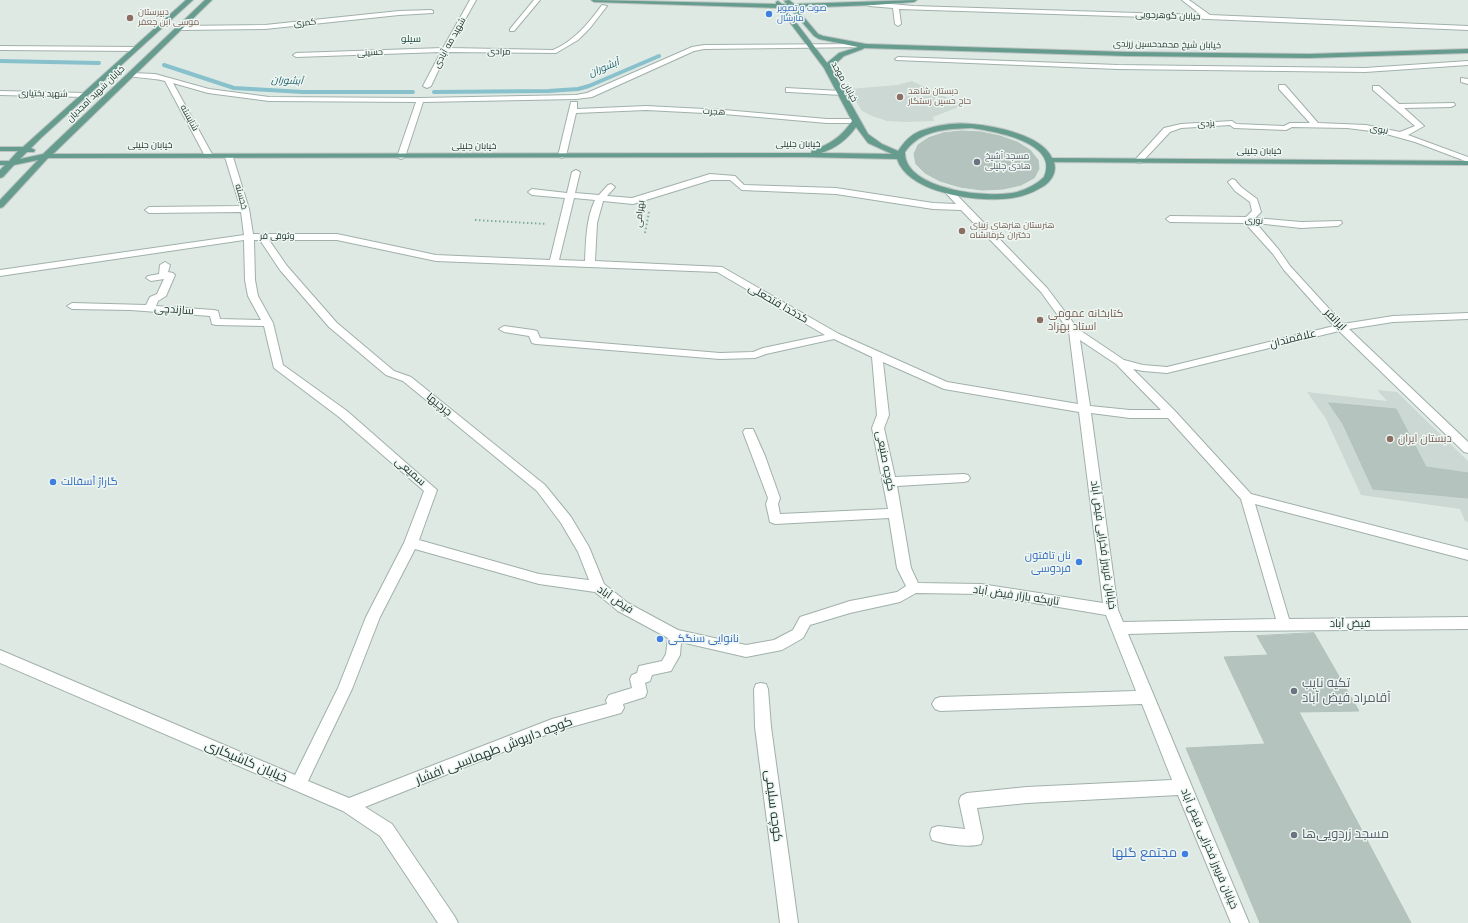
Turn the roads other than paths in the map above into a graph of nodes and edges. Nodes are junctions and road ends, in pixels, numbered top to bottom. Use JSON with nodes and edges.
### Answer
{"nodes":[{"id":1,"x":190,"y":0,"type":"edge"},
{"id":2,"x":209,"y":0,"type":"edge"},
{"id":3,"x":473,"y":0,"type":"edge"},
{"id":4,"x":536,"y":0,"type":"edge"},
{"id":5,"x":594,"y":0,"type":"edge"},
{"id":6,"x":787,"y":0,"type":"edge"},
{"id":7,"x":811,"y":0,"type":"edge"},
{"id":8,"x":914,"y":0,"type":"edge"},
{"id":9,"x":1185,"y":0,"type":"edge"},
{"id":10,"x":777,"y":2,"type":"edge"},
{"id":11,"x":869,"y":4,"type":"junction"},
{"id":12,"x":604,"y":6,"type":"dead end"},
{"id":13,"x":896,"y":7,"type":"junction"},
{"id":14,"x":793,"y":8,"type":"junction"},
{"id":15,"x":430,"y":12,"type":"dead end"},
{"id":16,"x":1208,"y":17,"type":"junction"},
{"id":17,"x":353,"y":18,"type":"junction"},
{"id":18,"x":898,"y":24,"type":"dead end"},
{"id":19,"x":350,"y":25,"type":"dead end"},
{"id":20,"x":180,"y":28,"type":"junction"},
{"id":21,"x":1468,"y":28,"type":"edge"},
{"id":22,"x":512,"y":30,"type":"dead end"},
{"id":23,"x":866,"y":46,"type":"junction"},
{"id":24,"x":0,"y":48,"type":"edge"},
{"id":25,"x":812,"y":48,"type":"junction"},
{"id":26,"x":135,"y":49,"type":"junction"},
{"id":27,"x":445,"y":50,"type":"junction"},
{"id":28,"x":1468,"y":51,"type":"edge"},
{"id":29,"x":296,"y":55,"type":"dead end"},
{"id":30,"x":898,"y":59,"type":"dead end"},
{"id":31,"x":1468,"y":63,"type":"edge"},
{"id":32,"x":828,"y":68,"type":"junction"},
{"id":33,"x":131,"y":74,"type":"junction"},
{"id":34,"x":168,"y":80,"type":"junction"},
{"id":35,"x":427,"y":86,"type":"dead end"},
{"id":36,"x":1282,"y":87,"type":"dead end"},
{"id":37,"x":1376,"y":88,"type":"dead end"},
{"id":38,"x":789,"y":90,"type":"dead end"},
{"id":39,"x":0,"y":93,"type":"edge"},
{"id":40,"x":841,"y":93,"type":"junction"},
{"id":41,"x":85,"y":95,"type":"junction"},
{"id":42,"x":576,"y":97,"type":"junction"},
{"id":43,"x":420,"y":100,"type":"junction"},
{"id":44,"x":1451,"y":105,"type":"dead end"},
{"id":45,"x":1396,"y":106,"type":"junction"},
{"id":46,"x":572,"y":111,"type":"junction"},
{"id":47,"x":856,"y":121,"type":"junction"},
{"id":48,"x":1316,"y":125,"type":"junction"},
{"id":49,"x":1286,"y":128,"type":"joint"},
{"id":50,"x":1401,"y":134,"type":"junction"},
{"id":51,"x":0,"y":149,"type":"edge"},
{"id":52,"x":26,"y":149,"type":"junction"},
{"id":53,"x":804,"y":155,"type":"junction"},
{"id":54,"x":46,"y":156,"type":"junction"},
{"id":55,"x":210,"y":156,"type":"junction"},
{"id":56,"x":230,"y":156,"type":"junction"},
{"id":57,"x":562,"y":156,"type":"junction"},
{"id":58,"x":901,"y":156,"type":"junction"},
{"id":59,"x":401,"y":157,"type":"junction"},
{"id":60,"x":1050,"y":160,"type":"junction"},
{"id":61,"x":1138,"y":161,"type":"junction"},
{"id":62,"x":1468,"y":162,"type":"edge"},
{"id":63,"x":0,"y":163,"type":"edge"},
{"id":64,"x":12,"y":163,"type":"junction"},
{"id":65,"x":576,"y":172,"type":"dead end"},
{"id":66,"x":0,"y":175,"type":"edge"},
{"id":67,"x":1232,"y":182,"type":"dead end"},
{"id":68,"x":611,"y":187,"type":"dead end"},
{"id":69,"x":948,"y":191,"type":"junction"},
{"id":70,"x":532,"y":192,"type":"dead end"},
{"id":71,"x":570,"y":195,"type":"junction"},
{"id":72,"x":602,"y":198,"type":"junction"},
{"id":73,"x":0,"y":205,"type":"edge"},
{"id":74,"x":964,"y":207,"type":"junction"},
{"id":75,"x":244,"y":209,"type":"junction"},
{"id":76,"x":149,"y":210,"type":"dead end"},
{"id":77,"x":1170,"y":219,"type":"dead end"},
{"id":78,"x":1248,"y":220,"type":"junction"},
{"id":79,"x":1338,"y":223,"type":"dead end"},
{"id":80,"x":249,"y":237,"type":"junction"},
{"id":81,"x":263,"y":237,"type":"junction"},
{"id":82,"x":554,"y":262,"type":"junction"},
{"id":83,"x":590,"y":264,"type":"junction"},
{"id":84,"x":165,"y":265,"type":"dead end"},
{"id":85,"x":0,"y":273,"type":"edge"},
{"id":86,"x":163,"y":276,"type":"junction"},
{"id":87,"x":151,"y":278,"type":"dead end"},
{"id":88,"x":72,"y":306,"type":"dead end"},
{"id":89,"x":150,"y":308,"type":"junction"},
{"id":90,"x":1468,"y":316,"type":"edge"},
{"id":91,"x":268,"y":323,"type":"junction"},
{"id":92,"x":1341,"y":327,"type":"junction"},
{"id":93,"x":504,"y":329,"type":"dead end"},
{"id":94,"x":1074,"y":331,"type":"junction"},
{"id":95,"x":835,"y":336,"type":"junction"},
{"id":96,"x":877,"y":355,"type":"junction"},
{"id":97,"x":1120,"y":362,"type":"junction"},
{"id":98,"x":1084,"y":409,"type":"junction"},
{"id":99,"x":1171,"y":414,"type":"junction"},
{"id":100,"x":749,"y":432,"type":"dead end"},
{"id":101,"x":1468,"y":449,"type":"edge"},
{"id":102,"x":964,"y":478,"type":"dead end"},
{"id":103,"x":890,"y":482,"type":"junction"},
{"id":104,"x":1247,"y":497,"type":"junction"},
{"id":105,"x":895,"y":513,"type":"junction"},
{"id":106,"x":411,"y":543,"type":"junction"},
{"id":107,"x":1468,"y":555,"type":"edge"},
{"id":108,"x":598,"y":587,"type":"junction"},
{"id":109,"x":914,"y":588,"type":"junction"},
{"id":110,"x":1111,"y":610,"type":"junction"},
{"id":111,"x":1284,"y":624,"type":"junction"},
{"id":112,"x":1467,"y":624,"type":"edge"},
{"id":113,"x":1119,"y":628,"type":"junction"},
{"id":114,"x":675,"y":635,"type":"junction"},
{"id":115,"x":0,"y":656,"type":"edge"},
{"id":116,"x":761,"y":689,"type":"dead end"},
{"id":117,"x":1146,"y":697,"type":"junction"},
{"id":118,"x":940,"y":704,"type":"dead end"},
{"id":119,"x":298,"y":785,"type":"junction"},
{"id":120,"x":1183,"y":787,"type":"junction"},
{"id":121,"x":349,"y":806,"type":"junction"},
{"id":122,"x":938,"y":834,"type":"dead end"},
{"id":123,"x":449,"y":923,"type":"edge"},
{"id":124,"x":789,"y":923,"type":"edge"},
{"id":125,"x":1240,"y":923,"type":"edge"}],
"edges":[{"from":1,"to":26,"type":"main road","name":"خیابان شهید امجدیان"},
{"from":2,"to":20,"type":"main road","name":"خیابان شهید امجدیان"},
{"from":3,"to":27,"type":"street","name":"شهید مه آبادی"},
{"from":4,"to":22,"type":"street"},
{"from":5,"to":10,"type":"main road"},
{"from":6,"to":7,"type":"main road"},
{"from":6,"to":10,"type":"main road"},
{"from":6,"to":14,"type":"main road"},
{"from":8,"to":11,"type":"main road"},
{"from":9,"to":16,"type":"street"},
{"from":10,"to":14,"type":"main road"},
{"from":10,"to":25,"type":"main road","name":"خیابان موحد"},
{"from":11,"to":13,"type":"street","name":"خیابان گوهرجویی"},
{"from":11,"to":14,"type":"main road"},
{"from":12,"to":27,"type":"street","name":"مرادی"},
{"from":13,"to":16,"type":"street","name":"خیابان گوهرجویی"},
{"from":13,"to":18,"type":"street"},
{"from":14,"to":23,"type":"main road"},
{"from":15,"to":17,"type":"street","name":"کمری"},
{"from":16,"to":21,"type":"street","name":"خیابان گوهرجویی"},
{"from":17,"to":19,"type":"street"},
{"from":17,"to":20,"type":"street","name":"کمری"},
{"from":20,"to":33,"type":"main road","name":"خیابان شهید امجدیان"},
{"from":23,"to":25,"type":"street"},
{"from":23,"to":28,"type":"main road","name":"خیابان شیخ محمدحسین زرندی"},
{"from":23,"to":32,"type":"main road"},
{"from":24,"to":26,"type":"street"},
{"from":25,"to":32,"type":"main road","name":"خیابان موحد"},
{"from":25,"to":42,"type":"street"},
{"from":26,"to":41,"type":"main road","name":"خیابان شهید امجدیان"},
{"from":27,"to":29,"type":"street","name":"حسینی"},
{"from":27,"to":35,"type":"street","name":"شهید مه آبادی"},
{"from":30,"to":31,"type":"street"},
{"from":32,"to":40,"type":"main road","name":"خیابان موحد"},
{"from":33,"to":34,"type":"street"},
{"from":33,"to":54,"type":"main road","name":"خیابان شهید امجدیان"},
{"from":34,"to":43,"type":"street"},
{"from":34,"to":55,"type":"street","name":"شایسته"},
{"from":36,"to":48,"type":"street"},
{"from":37,"to":45,"type":"street"},
{"from":38,"to":40,"type":"street"},
{"from":39,"to":41,"type":"street","name":"شهید بختیاری"},
{"from":40,"to":47,"type":"main road","name":"خیابان موحد"},
{"from":41,"to":52,"type":"main road","name":"خیابان شهید امجدیان"},
{"from":42,"to":43,"type":"street"},
{"from":42,"to":46,"type":"street"},
{"from":43,"to":59,"type":"street"},
{"from":44,"to":45,"type":"street"},
{"from":45,"to":50,"type":"street"},
{"from":46,"to":47,"type":"street","name":"هجرت"},
{"from":46,"to":57,"type":"street"},
{"from":47,"to":53,"type":"main road"},
{"from":47,"to":58,"type":"main road","name":"خیابان موحد"},
{"from":48,"to":49,"type":"street","name":"نبوی"},
{"from":48,"to":50,"type":"street","name":"نبوی"},
{"from":49,"to":61,"type":"street","name":"یزدی"},
{"from":50,"to":62,"type":"street","name":"نبوی"},
{"from":51,"to":52,"type":"main road"},
{"from":52,"to":54,"type":"main road"},
{"from":52,"to":64,"type":"main road","name":"خیابان شهید امجدیان"},
{"from":53,"to":57,"type":"main road","name":"خیابان جلیلی"},
{"from":53,"to":58,"type":"main road","name":"خیابان جلیلی"},
{"from":54,"to":55,"type":"main road","name":"خیابان جلیلی"},
{"from":54,"to":64,"type":"main road"},
{"from":54,"to":73,"type":"main road","name":"خیابان شهید امجدیان"},
{"from":55,"to":56,"type":"main road","name":"خیابان جلیلی"},
{"from":56,"to":59,"type":"main road","name":"خیابان جلیلی"},
{"from":56,"to":75,"type":"street","name":"خجسته"},
{"from":57,"to":59,"type":"main road","name":"خیابان جلیلی"},
{"from":58,"to":60,"type":"main road"},
{"from":58,"to":69,"type":"main road"},
{"from":60,"to":61,"type":"main road","name":"خیابان جلیلی"},
{"from":60,"to":69,"type":"main road"},
{"from":61,"to":62,"type":"main road","name":"خیابان جلیلی"},
{"from":63,"to":64,"type":"main road"},
{"from":64,"to":66,"type":"main road","name":"خیابان شهید امجدیان"},
{"from":65,"to":71,"type":"street"},
{"from":67,"to":78,"type":"street"},
{"from":68,"to":72,"type":"street"},
{"from":69,"to":74,"type":"street","name":"خیابان فریبرز فخرایی فیض آباد"},
{"from":70,"to":71,"type":"street"},
{"from":71,"to":72,"type":"street"},
{"from":71,"to":82,"type":"street"},
{"from":72,"to":74,"type":"street"},
{"from":72,"to":83,"type":"street"},
{"from":74,"to":94,"type":"street","name":"خیابان فریبرز فخرایی فیض آباد"},
{"from":75,"to":76,"type":"street"},
{"from":75,"to":80,"type":"street","name":"خجسته"},
{"from":77,"to":78,"type":"street","name":"نوری"},
{"from":78,"to":79,"type":"street","name":"نوری"},
{"from":78,"to":92,"type":"street","name":"ایرانفر"},
{"from":80,"to":81,"type":"street","name":"وثوقی فر"},
{"from":80,"to":85,"type":"street","name":"وثوقی فر"},
{"from":80,"to":91,"type":"street","name":"سمیعی"},
{"from":81,"to":82,"type":"street","name":"وثوقی فر"},
{"from":81,"to":108,"type":"street","name":"چرچیها"},
{"from":82,"to":83,"type":"street","name":"کدخدا فتحعلی"},
{"from":83,"to":95,"type":"street","name":"کدخدا فتحعلی"},
{"from":84,"to":86,"type":"street"},
{"from":86,"to":87,"type":"street"},
{"from":86,"to":89,"type":"street"},
{"from":88,"to":89,"type":"street","name":"سازندچی"},
{"from":89,"to":91,"type":"street","name":"سازندچی"},
{"from":90,"to":92,"type":"street","name":"علاقمندان"},
{"from":91,"to":106,"type":"street","name":"سمیعی"},
{"from":92,"to":97,"type":"street","name":"علاقمندان"},
{"from":92,"to":101,"type":"street","name":"ایرانفر"},
{"from":93,"to":95,"type":"street"},
{"from":94,"to":97,"type":"street"},
{"from":94,"to":98,"type":"street","name":"خیابان فریبرز فخرایی فیض آباد"},
{"from":95,"to":96,"type":"street","name":"کدخدا فتحعلی"},
{"from":96,"to":98,"type":"street","name":"کدخدا فتحعلی"},
{"from":96,"to":103,"type":"street","name":"کوچه صنیعی"},
{"from":97,"to":99,"type":"street"},
{"from":98,"to":99,"type":"street","name":"کدخدا فتحعلی"},
{"from":98,"to":110,"type":"street","name":"خیابان فریبرز فخرایی فیض آباد"},
{"from":99,"to":104,"type":"street"},
{"from":100,"to":105,"type":"street"},
{"from":102,"to":103,"type":"street"},
{"from":103,"to":105,"type":"street","name":"کوچه صنیعی"},
{"from":104,"to":107,"type":"street"},
{"from":104,"to":111,"type":"street"},
{"from":105,"to":109,"type":"street","name":"کوچه صنیعی"},
{"from":106,"to":108,"type":"street","name":"فیض آباد"},
{"from":106,"to":119,"type":"street","name":"سمیعی"},
{"from":108,"to":114,"type":"street","name":"فیض آباد"},
{"from":109,"to":110,"type":"street","name":"تاریکه بازار فیض آباد"},
{"from":109,"to":114,"type":"street","name":"فیض آباد"},
{"from":110,"to":113,"type":"street","name":"خیابان فریبرز فخرایی فیض آباد"},
{"from":111,"to":112,"type":"street","name":"فیض آباد"},
{"from":111,"to":113,"type":"street","name":"فیض آباد"},
{"from":113,"to":117,"type":"street","name":"خیابان فریبرز فخرایی فیض آباد"},
{"from":114,"to":121,"type":"street","name":"کوچه داریوش طهماسبی افشار"},
{"from":115,"to":119,"type":"street","name":"خیابان کاشیکاری"},
{"from":116,"to":124,"type":"street","name":"کوچه سلیمی"},
{"from":117,"to":118,"type":"street"},
{"from":117,"to":120,"type":"street","name":"خیابان فریبرز فخرایی فیض آباد"},
{"from":119,"to":121,"type":"street","name":"خیابان کاشیکاری"},
{"from":120,"to":122,"type":"street"},
{"from":120,"to":125,"type":"street","name":"خیابان فریبرز فخرایی فیض آباد"},
{"from":121,"to":123,"type":"street","name":"خیابان کاشیکاری"}]}
